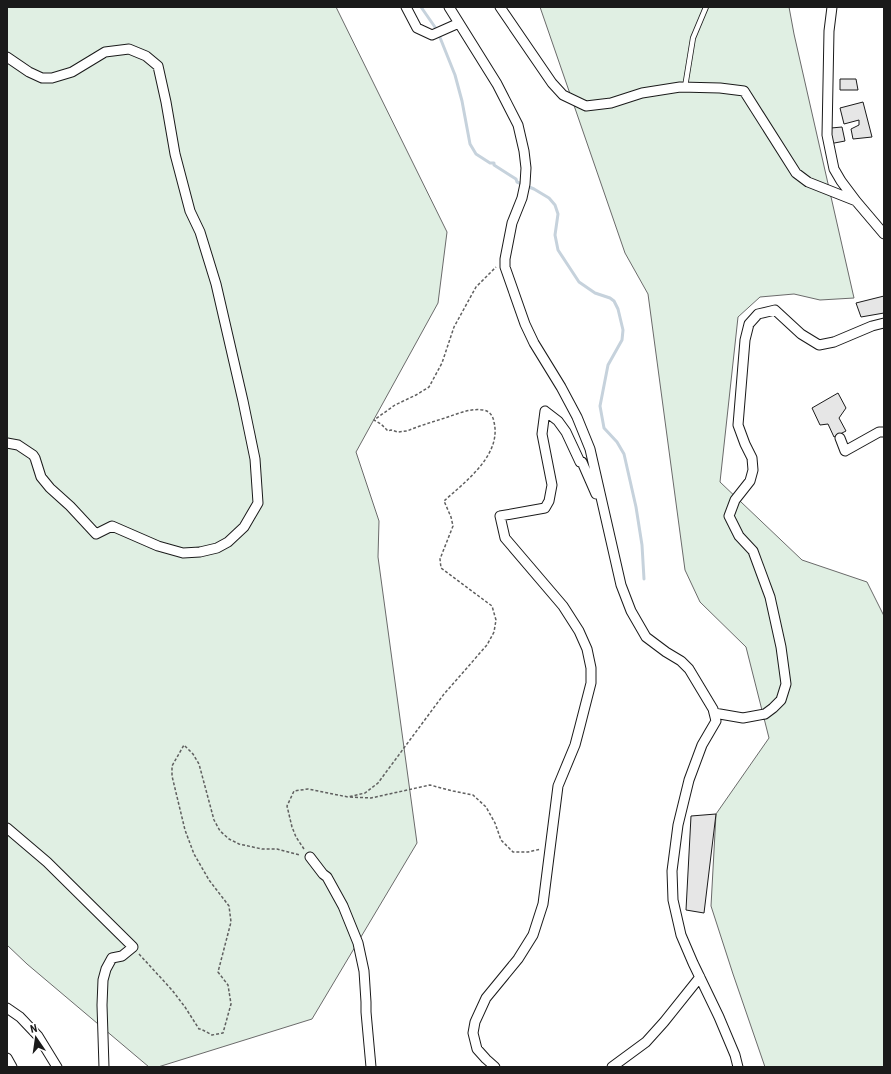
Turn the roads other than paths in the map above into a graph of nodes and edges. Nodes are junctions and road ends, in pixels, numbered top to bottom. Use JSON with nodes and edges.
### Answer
{"nodes":[{"id":1,"x":406,"y":7,"type":"edge"},
{"id":2,"x":449,"y":7,"type":"edge"},
{"id":3,"x":500,"y":7,"type":"edge"},
{"id":4,"x":706,"y":7,"type":"edge"},
{"id":5,"x":832,"y":7,"type":"edge"},
{"id":6,"x":458,"y":23,"type":"junction"},
{"id":7,"x":7,"y":57,"type":"edge"},
{"id":8,"x":686,"y":87,"type":"junction"},
{"id":9,"x":856,"y":201,"type":"junction"},
{"id":10,"x":884,"y":234,"type":"edge"},
{"id":11,"x":884,"y":323,"type":"edge"},
{"id":12,"x":884,"y":432,"type":"edge"},
{"id":13,"x":840,"y":438,"type":"dead end"},
{"id":14,"x":7,"y":443,"type":"edge"},
{"id":15,"x":604,"y":511,"type":"junction"},
{"id":16,"x":714,"y":713,"type":"junction"},
{"id":17,"x":7,"y":828,"type":"edge"},
{"id":18,"x":310,"y":857,"type":"road end"},
{"id":19,"x":700,"y":976,"type":"junction"},
{"id":20,"x":7,"y":1008,"type":"edge"},
{"id":21,"x":7,"y":1058,"type":"edge"},
{"id":22,"x":12,"y":1067,"type":"edge"},
{"id":23,"x":57,"y":1067,"type":"edge"},
{"id":24,"x":104,"y":1067,"type":"edge"},
{"id":25,"x":371,"y":1067,"type":"edge"},
{"id":26,"x":495,"y":1067,"type":"edge"},
{"id":27,"x":612,"y":1067,"type":"edge"},
{"id":28,"x":738,"y":1067,"type":"edge"}],
"edges":[{"from":1,"to":6,"type":"street"},
{"from":2,"to":6,"type":"street"},
{"from":3,"to":8,"type":"street"},
{"from":4,"to":8,"type":"lane"},
{"from":5,"to":9,"type":"street"},
{"from":6,"to":15,"type":"street"},
{"from":7,"to":14,"type":"street"},
{"from":8,"to":9,"type":"street"},
{"from":9,"to":10,"type":"street"},
{"from":11,"to":16,"type":"street"},
{"from":12,"to":13,"type":"street"},
{"from":15,"to":16,"type":"street"},
{"from":15,"to":26,"type":"street"},
{"from":16,"to":19,"type":"street"},
{"from":17,"to":24,"type":"street"},
{"from":18,"to":25,"type":"street"},
{"from":19,"to":27,"type":"street"},
{"from":19,"to":28,"type":"street"},
{"from":20,"to":23,"type":"street"},
{"from":21,"to":22,"type":"street"}]}
